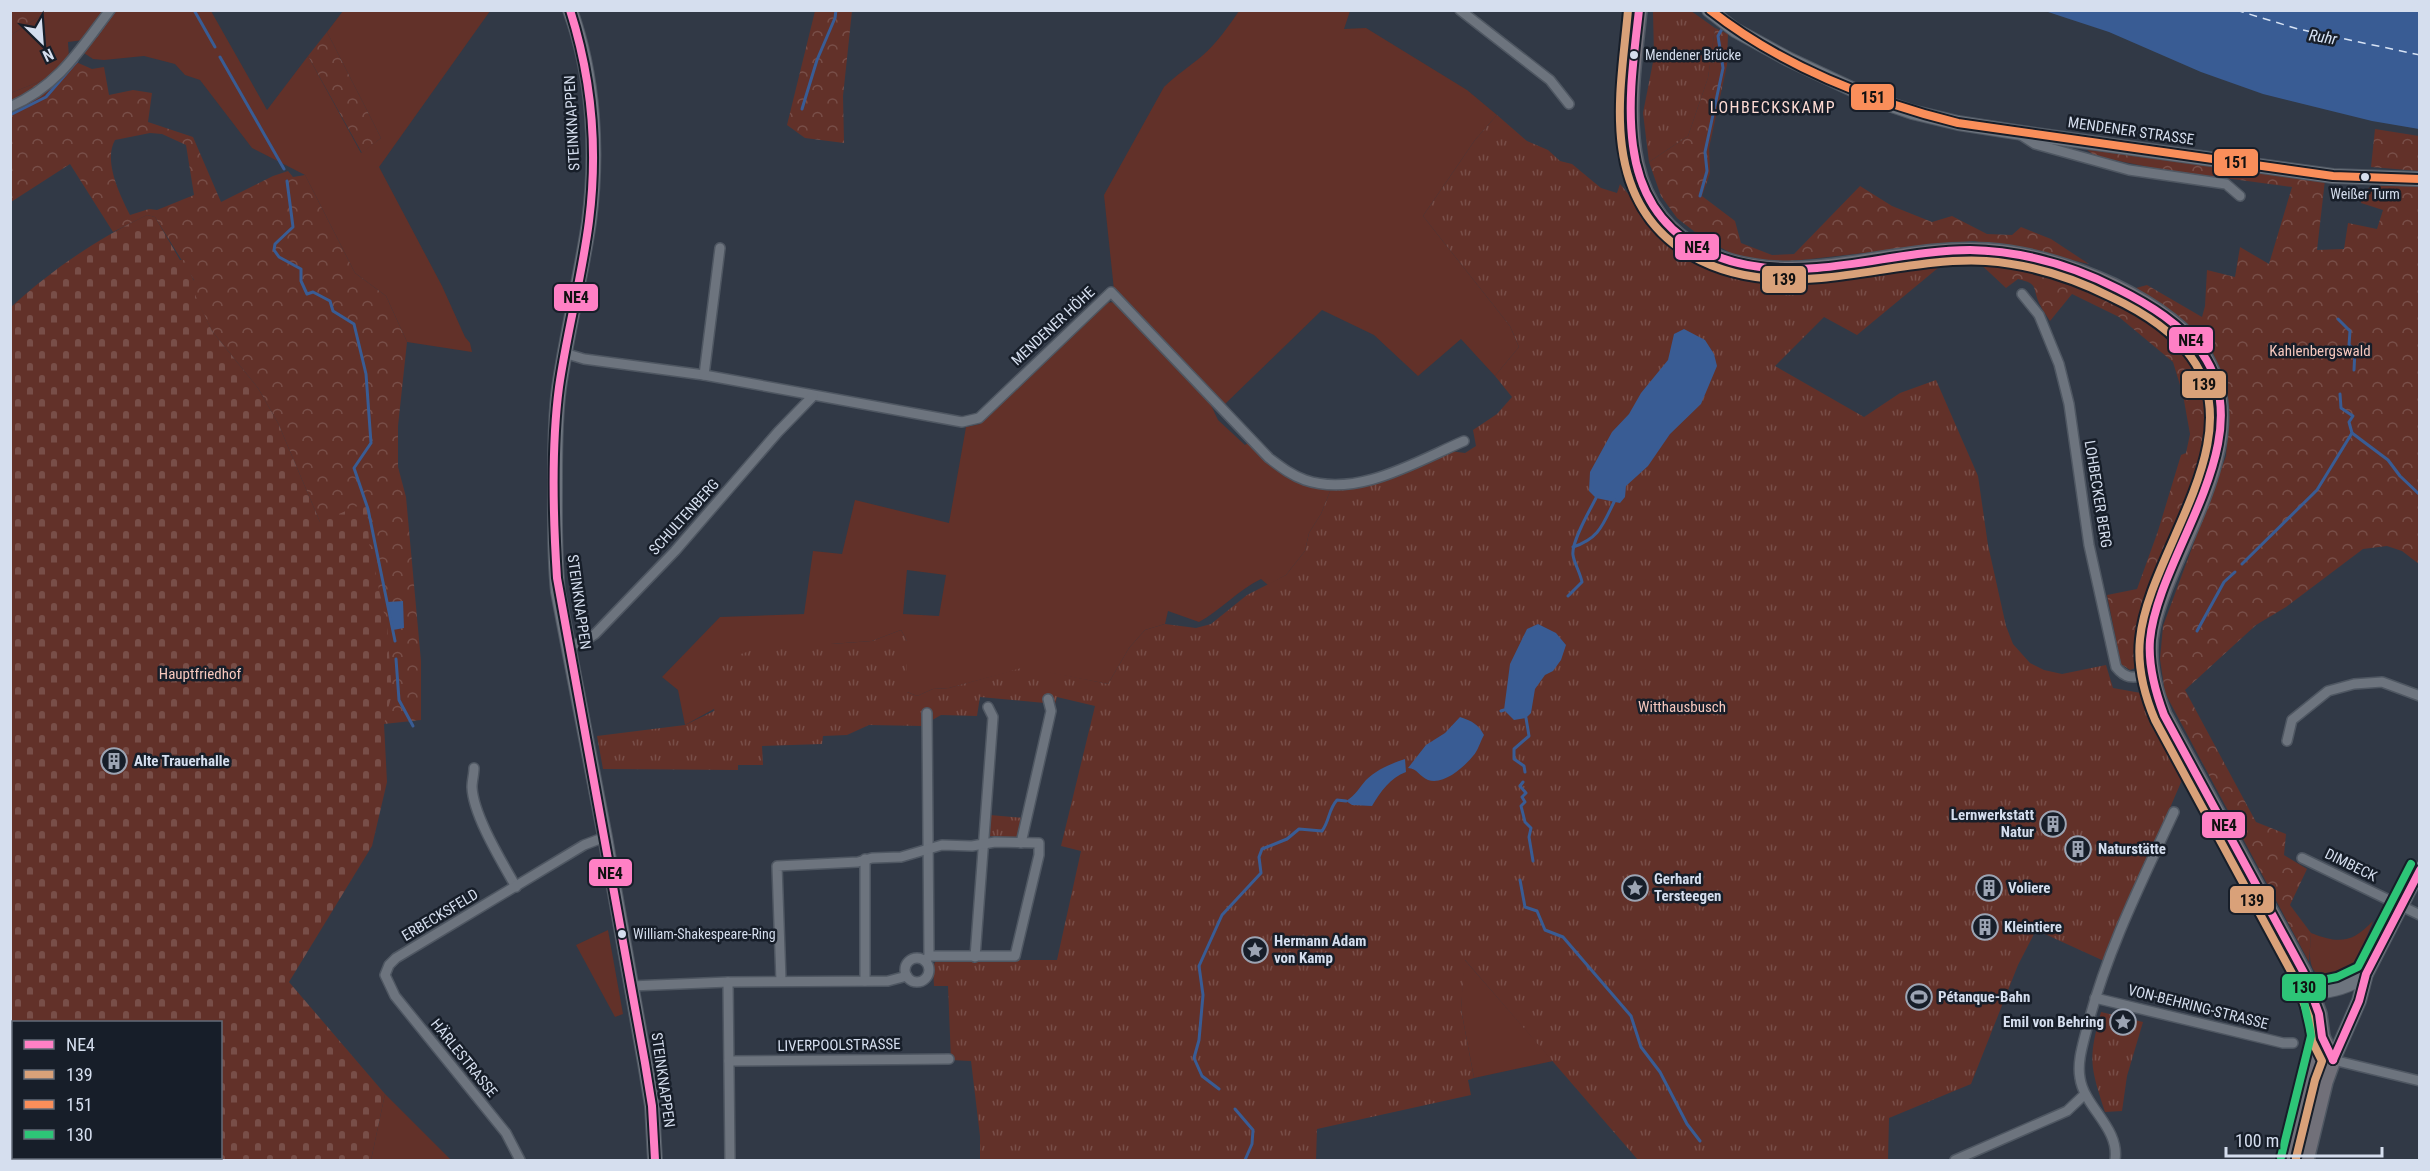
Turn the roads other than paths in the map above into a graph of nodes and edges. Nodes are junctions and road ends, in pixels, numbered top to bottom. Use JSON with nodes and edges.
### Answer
{"nodes":[{"id":1,"x":110,"y":10,"type":"edge"},
{"id":2,"x":570,"y":10,"type":"edge"},
{"id":3,"x":1460,"y":10,"type":"edge"},
{"id":4,"x":1639,"y":10,"type":"edge"},
{"id":5,"x":1709,"y":10,"type":"edge"},
{"id":6,"x":1569,"y":104,"type":"dead end"},
{"id":7,"x":10,"y":107,"type":"edge"},
{"id":8,"x":2016,"y":132,"type":"junction"},
{"id":9,"x":2420,"y":179,"type":"edge"},
{"id":10,"x":2240,"y":196,"type":"dead end"},
{"id":11,"x":720,"y":248,"type":"dead end"},
{"id":12,"x":2022,"y":294,"type":"dead end"},
{"id":13,"x":564,"y":353,"type":"junction"},
{"id":14,"x":704,"y":375,"type":"junction"},
{"id":15,"x":813,"y":396,"type":"junction"},
{"id":16,"x":1464,"y":441,"type":"dead end"},
{"id":17,"x":568,"y":646,"type":"junction"},
{"id":18,"x":2151,"y":675,"type":"junction"},
{"id":19,"x":2420,"y":696,"type":"edge"},
{"id":20,"x":1048,"y":699,"type":"dead end"},
{"id":21,"x":988,"y":707,"type":"dead end"},
{"id":22,"x":927,"y":713,"type":"dead end"},
{"id":23,"x":2287,"y":741,"type":"dead end"},
{"id":24,"x":474,"y":768,"type":"dead end"},
{"id":25,"x":2174,"y":812,"type":"dead end"},
{"id":26,"x":605,"y":837,"type":"junction"},
{"id":27,"x":984,"y":843,"type":"junction"},
{"id":28,"x":1021,"y":843,"type":"junction"},
{"id":29,"x":928,"y":850,"type":"junction"},
{"id":30,"x":2302,"y":858,"type":"dead end"},
{"id":31,"x":865,"y":859,"type":"junction"},
{"id":32,"x":2420,"y":869,"type":"edge"},
{"id":33,"x":516,"y":887,"type":"junction"},
{"id":34,"x":2400,"y":905,"type":"junction"},
{"id":35,"x":2420,"y":915,"type":"edge"},
{"id":36,"x":975,"y":957,"type":"junction"},
{"id":37,"x":927,"y":958,"type":"junction"},
{"id":38,"x":2366,"y":974,"type":"junction"},
{"id":39,"x":385,"y":975,"type":"joint"},
{"id":40,"x":907,"y":976,"type":"junction"},
{"id":41,"x":781,"y":981,"type":"junction"},
{"id":42,"x":865,"y":981,"type":"junction"},
{"id":43,"x":728,"y":982,"type":"junction"},
{"id":44,"x":631,"y":986,"type":"junction"},
{"id":45,"x":2312,"y":993,"type":"junction"},
{"id":46,"x":2095,"y":998,"type":"junction"},
{"id":47,"x":2322,"y":1037,"type":"junction"},
{"id":48,"x":2293,"y":1043,"type":"dead end"},
{"id":49,"x":949,"y":1059,"type":"dead end"},
{"id":50,"x":2333,"y":1060,"type":"junction"},
{"id":51,"x":729,"y":1061,"type":"junction"},
{"id":52,"x":2420,"y":1081,"type":"edge"},
{"id":53,"x":2085,"y":1094,"type":"junction"},
{"id":54,"x":2115,"y":1156,"type":"edge"},
{"id":55,"x":520,"y":1161,"type":"edge"},
{"id":56,"x":655,"y":1161,"type":"edge"},
{"id":57,"x":730,"y":1161,"type":"edge"},
{"id":58,"x":1954,"y":1161,"type":"edge"},
{"id":59,"x":2291,"y":1161,"type":"edge"},
{"id":60,"x":2306,"y":1161,"type":"edge"}],
"edges":[{"from":1,"to":7,"type":"street"},
{"from":2,"to":13,"type":"street","name":"STEINKNAPPEN"},
{"from":3,"to":6,"type":"street"},
{"from":4,"to":18,"type":"main road"},
{"from":5,"to":8,"type":"street","name":"MENDENER STRASSE"},
{"from":8,"to":9,"type":"street","name":"MENDENER STRASSE"},
{"from":8,"to":10,"type":"street","name":"MENDENER STRASSE"},
{"from":11,"to":14,"type":"street"},
{"from":12,"to":18,"type":"street","name":"LOHBECKER BERG"},
{"from":13,"to":14,"type":"street","name":"MENDENER HÖHE"},
{"from":13,"to":17,"type":"street","name":"STEINKNAPPEN"},
{"from":14,"to":15,"type":"street","name":"MENDENER HÖHE"},
{"from":15,"to":16,"type":"street","name":"MENDENER HÖHE"},
{"from":15,"to":17,"type":"street","name":"SCHULTENBERG"},
{"from":17,"to":26,"type":"street","name":"STEINKNAPPEN"},
{"from":18,"to":45,"type":"main road"},
{"from":19,"to":23,"type":"street"},
{"from":20,"to":28,"type":"street"},
{"from":21,"to":27,"type":"street"},
{"from":22,"to":29,"type":"street"},
{"from":24,"to":33,"type":"street"},
{"from":25,"to":46,"type":"street"},
{"from":26,"to":33,"type":"street","name":"ERBECKSFELD"},
{"from":26,"to":44,"type":"street","name":"STEINKNAPPEN"},
{"from":27,"to":28,"type":"street"},
{"from":27,"to":29,"type":"street"},
{"from":27,"to":36,"type":"street"},
{"from":28,"to":36,"type":"street"},
{"from":29,"to":31,"type":"street"},
{"from":29,"to":37,"type":"street"},
{"from":30,"to":34,"type":"street","name":"DIMBECK"},
{"from":31,"to":41,"type":"street"},
{"from":31,"to":42,"type":"street"},
{"from":32,"to":34,"type":"street"},
{"from":33,"to":39,"type":"street","name":"ERBECKSFELD"},
{"from":34,"to":35,"type":"street","name":"DIMBECK"},
{"from":34,"to":38,"type":"street"},
{"from":36,"to":37,"type":"street"},
{"from":37,"to":40,"type":"street"},
{"from":37,"to":40,"type":"street"},
{"from":38,"to":45,"type":"street"},
{"from":38,"to":50,"type":"street"},
{"from":39,"to":55,"type":"street","name":"HÄRLESTRASSE"},
{"from":40,"to":42,"type":"street"},
{"from":41,"to":42,"type":"street"},
{"from":41,"to":43,"type":"street"},
{"from":43,"to":44,"type":"street"},
{"from":43,"to":51,"type":"street"},
{"from":44,"to":56,"type":"street","name":"STEINKNAPPEN"},
{"from":45,"to":47,"type":"main road"},
{"from":46,"to":48,"type":"street","name":"VON-BEHRING-STRASSE"},
{"from":46,"to":53,"type":"street"},
{"from":47,"to":50,"type":"main road"},
{"from":47,"to":59,"type":"main road"},
{"from":49,"to":51,"type":"street","name":"LIVERPOOLSTRASSE"},
{"from":50,"to":52,"type":"street"},
{"from":50,"to":60,"type":"main road"},
{"from":51,"to":57,"type":"street"},
{"from":53,"to":54,"type":"street"},
{"from":53,"to":58,"type":"street"}]}
